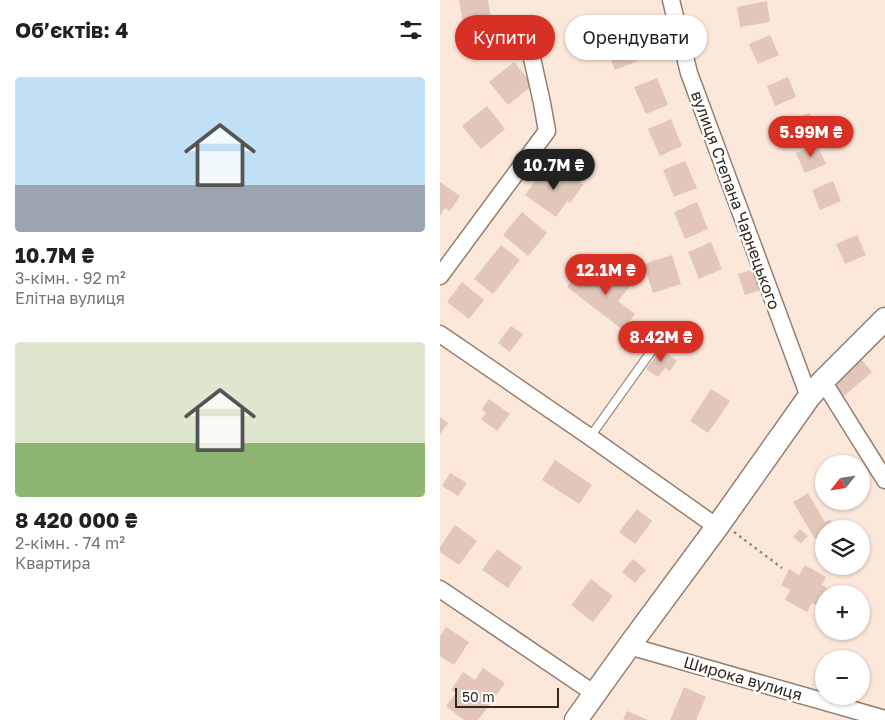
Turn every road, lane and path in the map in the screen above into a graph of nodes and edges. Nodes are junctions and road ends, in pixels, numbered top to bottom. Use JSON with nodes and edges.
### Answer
{"nodes":[{"id":1,"x":671,"y":0,"type":"edge"},
{"id":2,"x":532,"y":60,"type":"edge"},
{"id":3,"x":440,"y":276,"type":"edge"},
{"id":4,"x":885,"y":319,"type":"edge"},
{"id":5,"x":440,"y":334,"type":"edge"},
{"id":6,"x":655,"y":346,"type":"dead end"},
{"id":7,"x":816,"y":389,"type":"junction"},
{"id":8,"x":590,"y":437,"type":"junction"},
{"id":9,"x":885,"y":480,"type":"edge"},
{"id":10,"x":719,"y":525,"type":"junction"},
{"id":11,"x":782,"y":568,"type":"dead end"},
{"id":12,"x":440,"y":589,"type":"edge"},
{"id":13,"x":629,"y":646,"type":"junction"},
{"id":14,"x":595,"y":694,"type":"junction"},
{"id":15,"x":885,"y":719,"type":"edge"},
{"id":16,"x":576,"y":720,"type":"edge"}],
"edges":[{"from":1,"to":7,"type":"street","name":"вулиця Степана Чарнецького"},
{"from":2,"to":3,"type":"street"},
{"from":4,"to":7,"type":"street"},
{"from":5,"to":8,"type":"street"},
{"from":6,"to":8,"type":"lane"},
{"from":7,"to":9,"type":"street","name":"вулиця Степана Чарнецького"},
{"from":7,"to":10,"type":"street"},
{"from":8,"to":10,"type":"street"},
{"from":10,"to":11,"type":"path"},
{"from":10,"to":13,"type":"street"},
{"from":12,"to":14,"type":"street"},
{"from":13,"to":14,"type":"street"},
{"from":13,"to":15,"type":"street","name":"Широка вулиця"},
{"from":14,"to":16,"type":"street"}]}
